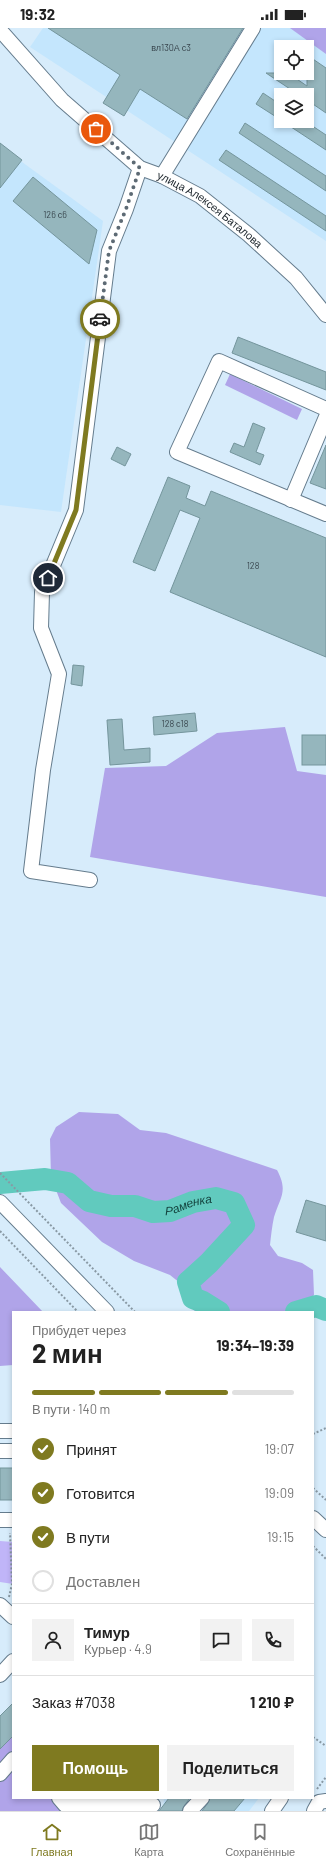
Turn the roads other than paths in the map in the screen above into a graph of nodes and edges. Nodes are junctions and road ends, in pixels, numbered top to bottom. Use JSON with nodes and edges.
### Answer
{"nodes":[{"id":1,"x":254,"y":28,"type":"edge"},
{"id":2,"x":0,"y":30,"type":"edge"},
{"id":3,"x":140,"y":168,"type":"junction"},
{"id":4,"x":162,"y":176,"type":"junction"},
{"id":5,"x":326,"y":315,"type":"edge"},
{"id":6,"x":326,"y":409,"type":"edge"},
{"id":7,"x":326,"y":417,"type":"edge"},
{"id":8,"x":291,"y":500,"type":"junction"},
{"id":9,"x":326,"y":514,"type":"edge"},
{"id":10,"x":90,"y":880,"type":"dead end"},
{"id":11,"x":0,"y":1202,"type":"edge"},
{"id":12,"x":106,"y":1311,"type":"edge"},
{"id":13,"x":0,"y":1431,"type":"edge"},
{"id":14,"x":12,"y":1431,"type":"edge"},
{"id":15,"x":12,"y":1450,"type":"edge"},
{"id":16,"x":0,"y":1451,"type":"edge"},
{"id":17,"x":314,"y":1519,"type":"edge"},
{"id":18,"x":326,"y":1530,"type":"edge"},
{"id":19,"x":12,"y":1662,"type":"edge"},
{"id":20,"x":0,"y":1675,"type":"edge"},
{"id":21,"x":12,"y":1760,"type":"edge"},
{"id":22,"x":0,"y":1774,"type":"edge"},
{"id":23,"x":60,"y":1799,"type":"edge"},
{"id":24,"x":201,"y":1799,"type":"edge"},
{"id":25,"x":280,"y":1799,"type":"edge"},
{"id":26,"x":153,"y":1805,"type":"edge"},
{"id":27,"x":190,"y":1811,"type":"edge"},
{"id":28,"x":272,"y":1811,"type":"edge"}],
"edges":[{"from":1,"to":4,"type":"street"},
{"from":2,"to":3,"type":"street","name":"улица Алексея Баталова"},
{"from":3,"to":4,"type":"street","name":"улица Алексея Баталова"},
{"from":3,"to":10,"type":"street"},
{"from":4,"to":5,"type":"street","name":"улица Алексея Баталова"},
{"from":6,"to":8,"type":"street"},
{"from":7,"to":8,"type":"street"},
{"from":8,"to":9,"type":"street"},
{"from":11,"to":12,"type":"street"},
{"from":13,"to":14,"type":"street"},
{"from":15,"to":16,"type":"street"},
{"from":17,"to":18,"type":"street"},
{"from":19,"to":20,"type":"street"},
{"from":21,"to":22,"type":"street"},
{"from":23,"to":26,"type":"street"},
{"from":24,"to":27,"type":"street"},
{"from":25,"to":28,"type":"street"}]}
